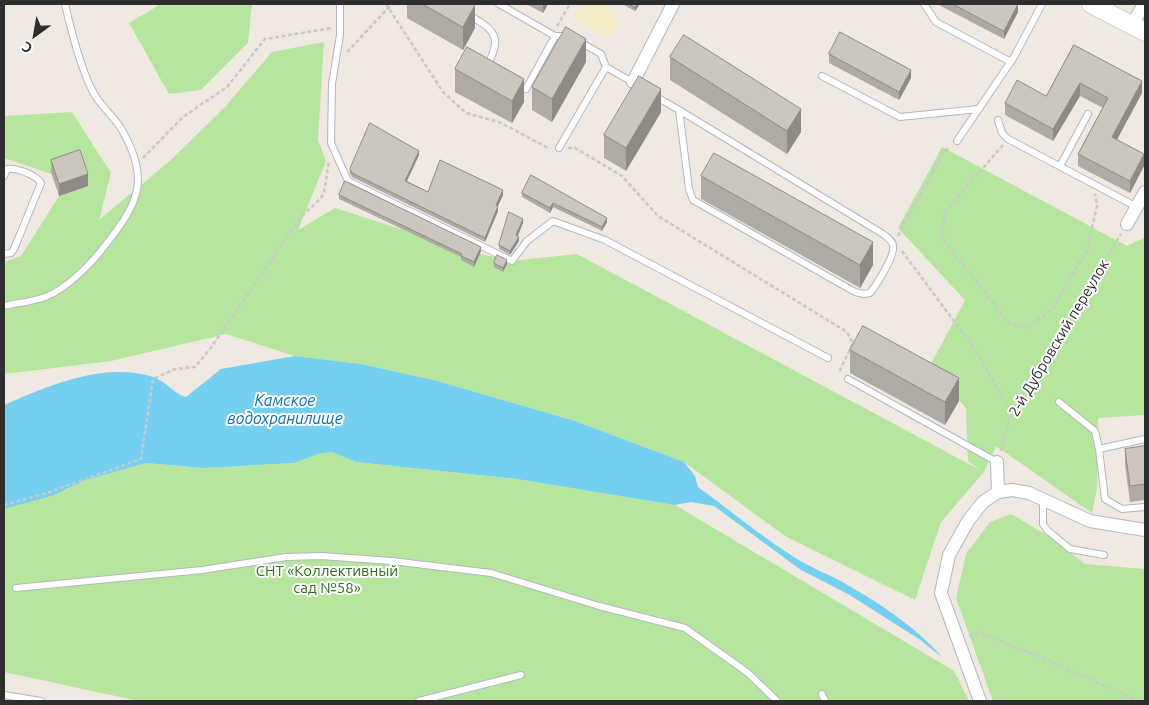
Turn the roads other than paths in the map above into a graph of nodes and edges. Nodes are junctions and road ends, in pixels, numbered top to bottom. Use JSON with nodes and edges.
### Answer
{"nodes":[{"id":1,"x":65,"y":4,"type":"edge"},
{"id":2,"x":340,"y":4,"type":"edge"},
{"id":3,"x":501,"y":4,"type":"edge"},
{"id":4,"x":924,"y":4,"type":"edge"},
{"id":5,"x":1042,"y":4,"type":"edge"},
{"id":6,"x":1090,"y":4,"type":"edge"},
{"id":7,"x":1144,"y":4,"type":"edge"},
{"id":8,"x":669,"y":5,"type":"edge"},
{"id":9,"x":464,"y":12,"type":"edge"},
{"id":10,"x":1139,"y":28,"type":"edge"},
{"id":11,"x":553,"y":35,"type":"junction"},
{"id":12,"x":1011,"y":62,"type":"junction"},
{"id":13,"x":606,"y":67,"type":"junction"},
{"id":14,"x":491,"y":74,"type":"edge"},
{"id":15,"x":822,"y":76,"type":"dead end"},
{"id":16,"x":509,"y":84,"type":"edge"},
{"id":17,"x":636,"y":85,"type":"joint"},
{"id":18,"x":648,"y":92,"type":"edge"},
{"id":19,"x":979,"y":109,"type":"junction"},
{"id":20,"x":679,"y":110,"type":"junction"},
{"id":21,"x":1088,"y":114,"type":"dead end"},
{"id":22,"x":998,"y":120,"type":"dead end"},
{"id":23,"x":957,"y":141,"type":"road end"},
{"id":24,"x":560,"y":148,"type":"road end"},
{"id":25,"x":1060,"y":166,"type":"junction"},
{"id":26,"x":4,"y":176,"type":"edge"},
{"id":27,"x":1145,"y":192,"type":"edge"},
{"id":28,"x":1137,"y":207,"type":"junction"},
{"id":29,"x":1127,"y":224,"type":"road end"},
{"id":30,"x":4,"y":254,"type":"edge"},
{"id":31,"x":4,"y":306,"type":"edge"},
{"id":32,"x":828,"y":358,"type":"dead end"},
{"id":33,"x":848,"y":379,"type":"road end"},
{"id":34,"x":1059,"y":402,"type":"dead end"},
{"id":35,"x":1145,"y":439,"type":"edge"},
{"id":36,"x":1099,"y":449,"type":"junction"},
{"id":37,"x":997,"y":462,"type":"joint"},
{"id":38,"x":998,"y":492,"type":"junction"},
{"id":39,"x":1043,"y":500,"type":"junction"},
{"id":40,"x":1145,"y":507,"type":"edge"},
{"id":41,"x":1145,"y":530,"type":"edge"},
{"id":42,"x":1104,"y":555,"type":"dead end"},
{"id":43,"x":16,"y":588,"type":"dead end"},
{"id":44,"x":521,"y":675,"type":"dead end"},
{"id":45,"x":822,"y":694,"type":"dead end"},
{"id":46,"x":4,"y":695,"type":"edge"},
{"id":47,"x":41,"y":701,"type":"edge"},
{"id":48,"x":419,"y":701,"type":"edge"},
{"id":49,"x":778,"y":701,"type":"edge"},
{"id":50,"x":825,"y":701,"type":"edge"},
{"id":51,"x":980,"y":701,"type":"edge"}],
"edges":[{"from":1,"to":31,"type":"lane"},
{"from":2,"to":32,"type":"lane"},
{"from":3,"to":11,"type":"lane"},
{"from":4,"to":12,"type":"lane"},
{"from":5,"to":12,"type":"lane"},
{"from":6,"to":10,"type":"main road"},
{"from":7,"to":10,"type":"street"},
{"from":8,"to":17,"type":"street"},
{"from":9,"to":14,"type":"lane"},
{"from":11,"to":13,"type":"lane"},
{"from":11,"to":16,"type":"lane"},
{"from":12,"to":19,"type":"lane"},
{"from":13,"to":17,"type":"lane"},
{"from":13,"to":24,"type":"lane"},
{"from":15,"to":19,"type":"lane"},
{"from":18,"to":20,"type":"lane"},
{"from":19,"to":23,"type":"lane"},
{"from":20,"to":20,"type":"lane"},
{"from":21,"to":25,"type":"lane"},
{"from":22,"to":25,"type":"lane"},
{"from":25,"to":28,"type":"lane"},
{"from":26,"to":30,"type":"lane"},
{"from":27,"to":28,"type":"street"},
{"from":28,"to":29,"type":"street"},
{"from":33,"to":37,"type":"lane"},
{"from":34,"to":36,"type":"lane"},
{"from":35,"to":36,"type":"lane"},
{"from":36,"to":40,"type":"lane"},
{"from":37,"to":38,"type":"street"},
{"from":38,"to":39,"type":"street"},
{"from":38,"to":51,"type":"street"},
{"from":39,"to":41,"type":"street"},
{"from":39,"to":42,"type":"lane"},
{"from":43,"to":49,"type":"lane"},
{"from":44,"to":48,"type":"lane"},
{"from":45,"to":50,"type":"lane"},
{"from":46,"to":47,"type":"lane"}]}
